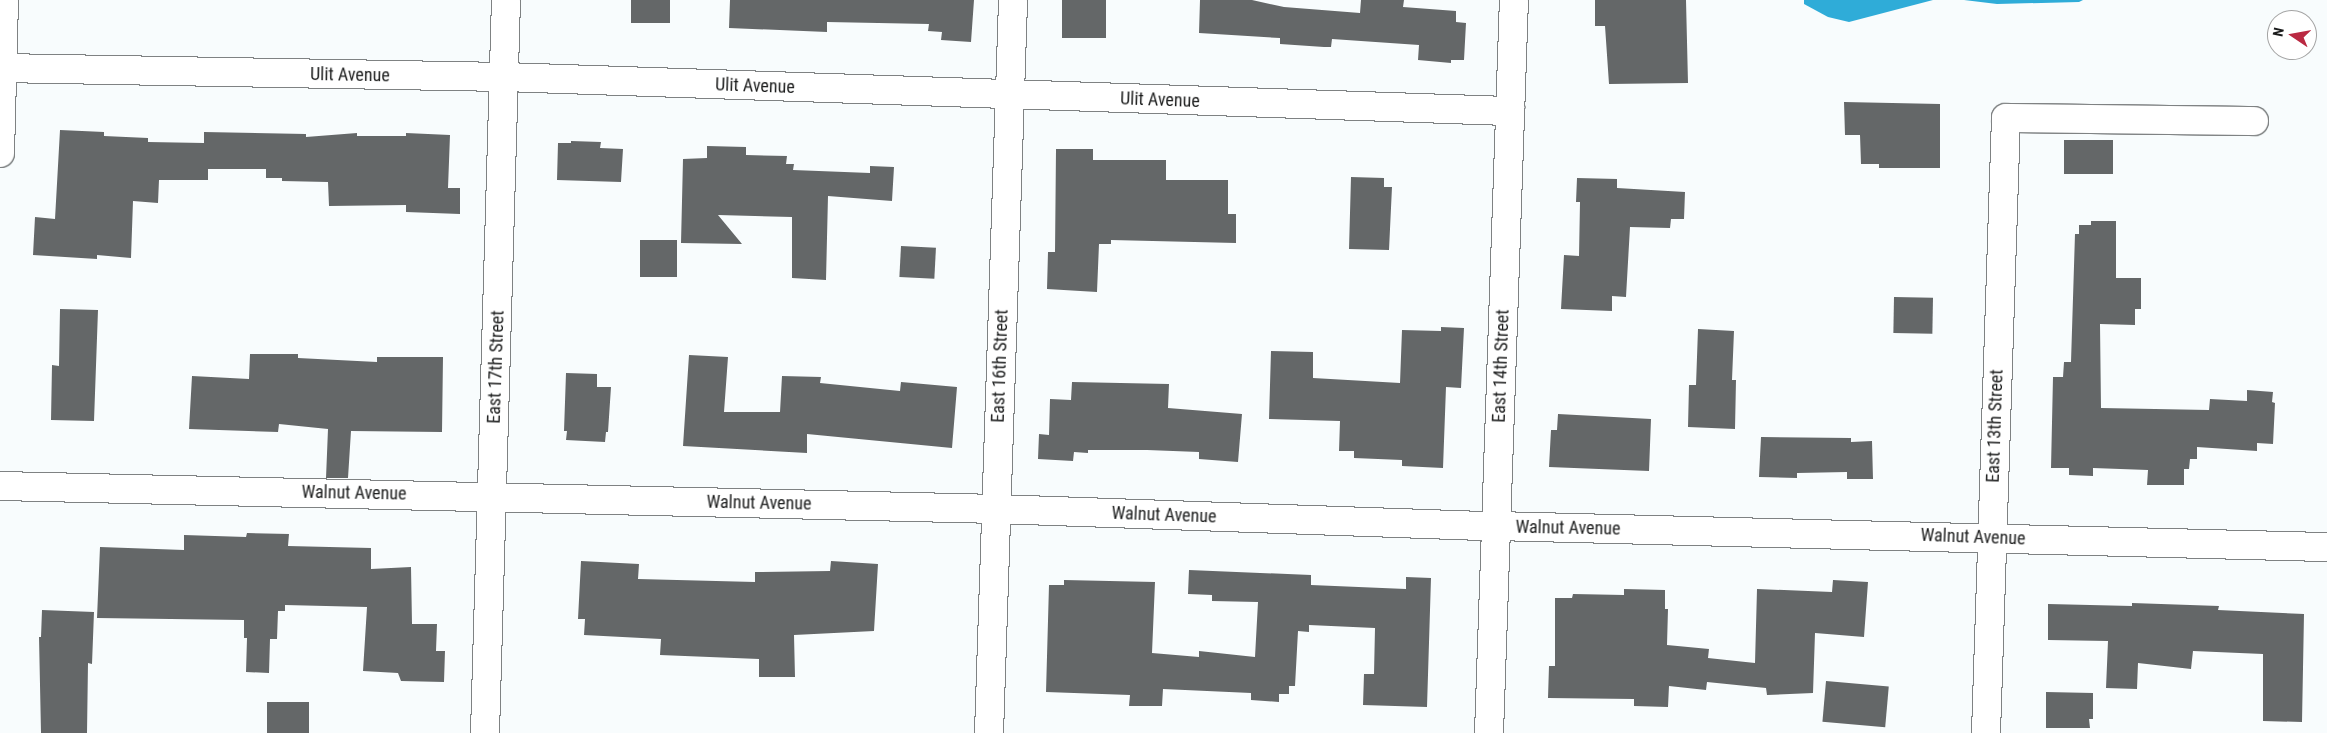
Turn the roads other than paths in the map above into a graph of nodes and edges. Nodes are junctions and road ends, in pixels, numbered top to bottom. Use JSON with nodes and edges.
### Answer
{"nodes":[{"id":1,"x":4,"y":0,"type":"edge"},
{"id":2,"x":506,"y":0,"type":"edge"},
{"id":3,"x":1013,"y":0,"type":"edge"},
{"id":4,"x":1514,"y":0,"type":"edge"},
{"id":5,"x":1,"y":68,"type":"edge"},
{"id":6,"x":504,"y":77,"type":"junction"},
{"id":7,"x":1010,"y":95,"type":"junction"},
{"id":8,"x":1510,"y":111,"type":"junction"},
{"id":9,"x":2254,"y":121,"type":"dead end"},
{"id":10,"x":0,"y":153,"type":"edge"},
{"id":11,"x":0,"y":486,"type":"edge"},
{"id":12,"x":492,"y":496,"type":"junction"},
{"id":13,"x":996,"y":509,"type":"junction"},
{"id":14,"x":1495,"y":526,"type":"junction"},
{"id":15,"x":1990,"y":538,"type":"junction"},
{"id":16,"x":2327,"y":547,"type":"edge"},
{"id":17,"x":485,"y":733,"type":"edge"},
{"id":18,"x":989,"y":733,"type":"edge"},
{"id":19,"x":1489,"y":733,"type":"edge"},
{"id":20,"x":1986,"y":733,"type":"edge"}],
"edges":[{"from":1,"to":5,"type":"street"},
{"from":2,"to":6,"type":"street","name":"East 17th Street"},
{"from":3,"to":7,"type":"street","name":"East 16th Street"},
{"from":4,"to":8,"type":"street","name":"East 14th Street"},
{"from":5,"to":6,"type":"street","name":"Ulit Avenue"},
{"from":5,"to":10,"type":"street"},
{"from":6,"to":7,"type":"street","name":"Ulit Avenue"},
{"from":6,"to":12,"type":"street","name":"East 17th Street"},
{"from":7,"to":8,"type":"street","name":"Ulit Avenue"},
{"from":7,"to":13,"type":"street","name":"East 16th Street"},
{"from":8,"to":14,"type":"street","name":"East 14th Street"},
{"from":9,"to":15,"type":"street","name":"East 13th Street"},
{"from":11,"to":12,"type":"street","name":"Walnut Avenue"},
{"from":12,"to":13,"type":"street","name":"Walnut Avenue"},
{"from":12,"to":17,"type":"street","name":"East 17th Street"},
{"from":13,"to":14,"type":"street","name":"Walnut Avenue"},
{"from":13,"to":18,"type":"street","name":"East 16th Street"},
{"from":14,"to":15,"type":"street","name":"Walnut Avenue"},
{"from":14,"to":19,"type":"street","name":"East 14th Street"},
{"from":15,"to":16,"type":"street","name":"Walnut Avenue"},
{"from":15,"to":20,"type":"street","name":"East 13th Street"}]}
